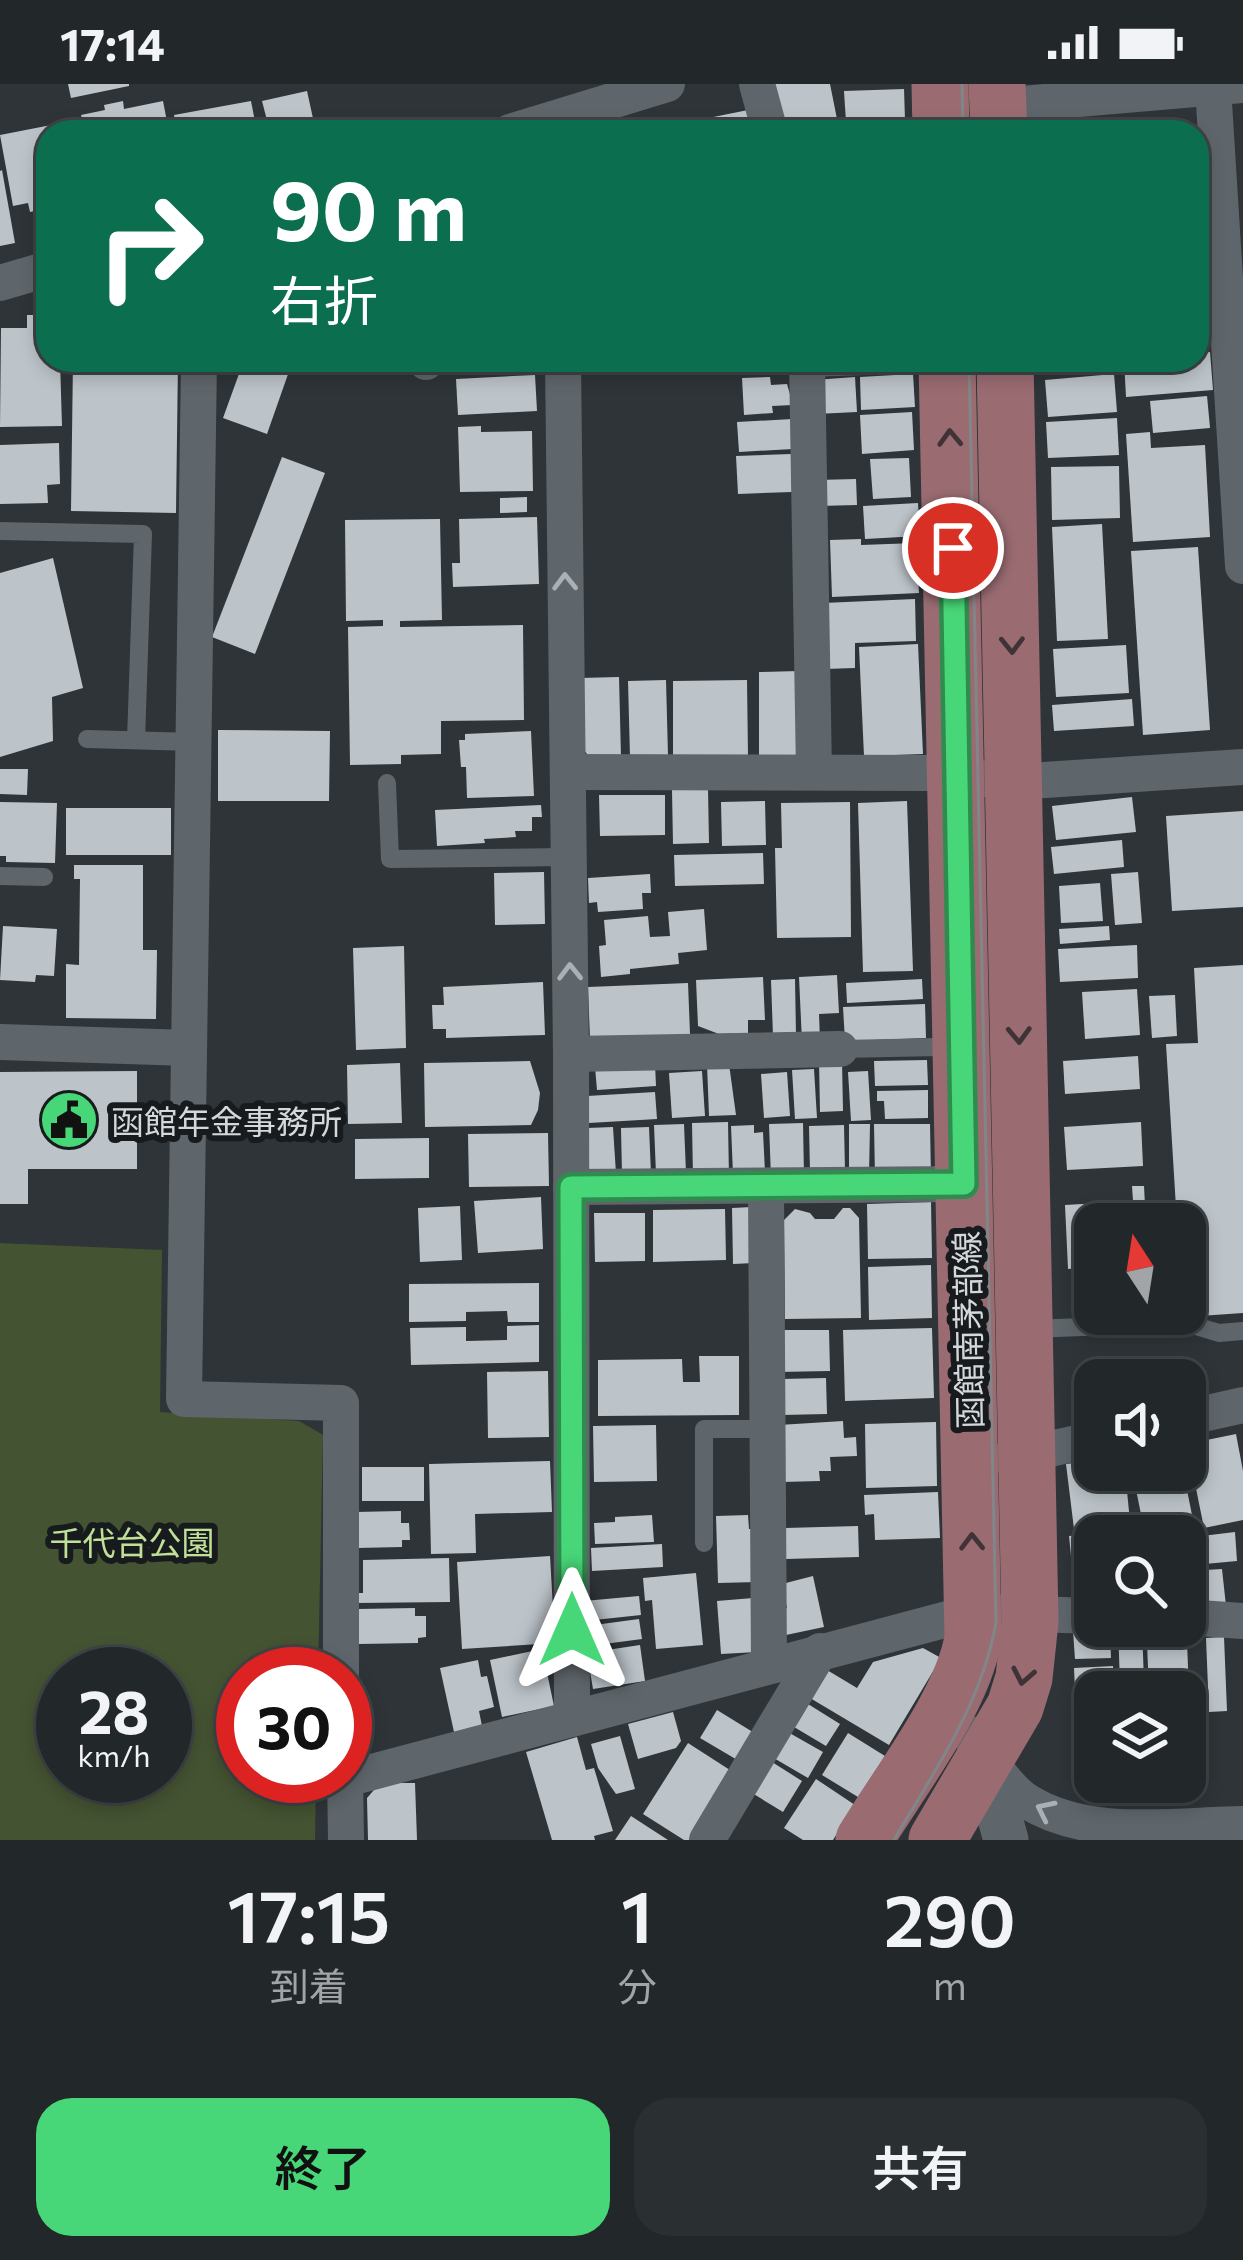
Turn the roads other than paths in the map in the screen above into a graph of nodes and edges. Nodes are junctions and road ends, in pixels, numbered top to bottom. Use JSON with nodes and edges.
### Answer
{"nodes":[{"id":1,"x":667,"y":84,"type":"edge"},
{"id":2,"x":757,"y":84,"type":"edge"},
{"id":3,"x":940,"y":84,"type":"edge"},
{"id":4,"x":1228,"y":86,"type":"edge"},
{"id":5,"x":998,"y":107,"type":"edge"},
{"id":6,"x":571,"y":120,"type":"edge"},
{"id":7,"x":767,"y":120,"type":"edge"},
{"id":8,"x":941,"y":120,"type":"edge"},
{"id":9,"x":36,"y":272,"type":"edge"},
{"id":10,"x":0,"y":283,"type":"edge"},
{"id":11,"x":200,"y":372,"type":"edge"},
{"id":12,"x":562,"y":372,"type":"edge"},
{"id":13,"x":807,"y":372,"type":"edge"},
{"id":14,"x":936,"y":372,"type":"edge"},
{"id":15,"x":1005,"y":372,"type":"edge"},
{"id":16,"x":1239,"y":429,"type":"edge"},
{"id":17,"x":0,"y":531,"type":"edge"},
{"id":18,"x":1243,"y":566,"type":"edge"},
{"id":19,"x":87,"y":739,"type":"dead end"},
{"id":20,"x":136,"y":740,"type":"junction"},
{"id":21,"x":194,"y":742,"type":"junction"},
{"id":22,"x":1243,"y":767,"type":"edge"},
{"id":23,"x":568,"y":772,"type":"junction"},
{"id":24,"x":814,"y":772,"type":"junction"},
{"id":25,"x":958,"y":776,"type":"junction"},
{"id":26,"x":1014,"y":782,"type":"junction"},
{"id":27,"x":387,"y":783,"type":"dead end"},
{"id":28,"x":568,"y":857,"type":"junction"},
{"id":29,"x":0,"y":876,"type":"edge"},
{"id":30,"x":44,"y":877,"type":"dead end"},
{"id":31,"x":0,"y":1042,"type":"edge"},
{"id":32,"x":940,"y":1047,"type":"dead end"},
{"id":33,"x":189,"y":1048,"type":"junction"},
{"id":34,"x":840,"y":1049,"type":"joint"},
{"id":35,"x":571,"y":1054,"type":"junction"},
{"id":36,"x":964,"y":1184,"type":"junction"},
{"id":37,"x":571,"y":1187,"type":"junction"},
{"id":38,"x":766,"y":1188,"type":"junction"},
{"id":39,"x":1026,"y":1329,"type":"junction"},
{"id":40,"x":1243,"y":1331,"type":"edge"},
{"id":41,"x":1243,"y":1405,"type":"edge"},
{"id":42,"x":1206,"y":1413,"type":"edge"},
{"id":43,"x":768,"y":1429,"type":"junction"},
{"id":44,"x":1074,"y":1443,"type":"edge"},
{"id":45,"x":1028,"y":1454,"type":"junction"},
{"id":46,"x":970,"y":1466,"type":"junction"},
{"id":47,"x":704,"y":1543,"type":"dead end"},
{"id":48,"x":974,"y":1612,"type":"junction"},
{"id":49,"x":1030,"y":1616,"type":"junction"},
{"id":50,"x":1074,"y":1616,"type":"edge"},
{"id":51,"x":1206,"y":1618,"type":"edge"},
{"id":52,"x":1243,"y":1621,"type":"edge"},
{"id":53,"x":341,"y":1647,"type":"edge"},
{"id":54,"x":820,"y":1651,"type":"junction"},
{"id":55,"x":769,"y":1665,"type":"junction"},
{"id":56,"x":953,"y":1694,"type":"junction"},
{"id":57,"x":572,"y":1719,"type":"junction"},
{"id":58,"x":987,"y":1759,"type":"junction"},
{"id":59,"x":372,"y":1769,"type":"edge"},
{"id":60,"x":346,"y":1803,"type":"edge"},
{"id":61,"x":1243,"y":1824,"type":"edge"},
{"id":62,"x":346,"y":1840,"type":"edge"},
{"id":63,"x":706,"y":1840,"type":"edge"},
{"id":64,"x":864,"y":1840,"type":"edge"},
{"id":65,"x":937,"y":1840,"type":"edge"},
{"id":66,"x":1006,"y":1840,"type":"edge"}],
"edges":[{"from":1,"to":6,"type":"street"},
{"from":2,"to":7,"type":"street"},
{"from":3,"to":8,"type":"main road"},
{"from":4,"to":5,"type":"street"},
{"from":4,"to":16,"type":"street"},
{"from":9,"to":10,"type":"street"},
{"from":11,"to":21,"type":"street"},
{"from":23,"to":12,"type":"street","one_way":true},
{"from":13,"to":24,"type":"street"},
{"from":25,"to":14,"type":"main road","name":"函館南茅部線","one_way":true},
{"from":15,"to":26,"type":"main road","one_way":true},
{"from":16,"to":18,"type":"street"},
{"from":17,"to":20,"type":"lane"},
{"from":19,"to":20,"type":"lane"},
{"from":20,"to":21,"type":"lane"},
{"from":21,"to":33,"type":"street"},
{"from":22,"to":26,"type":"street"},
{"from":23,"to":24,"type":"street"},
{"from":23,"to":28,"type":"street"},
{"from":24,"to":25,"type":"street"},
{"from":25,"to":26,"type":"street"},
{"from":25,"to":36,"type":"main road","name":"函館南茅部線"},
{"from":26,"to":39,"type":"main road","one_way":true},
{"from":27,"to":28,"type":"lane"},
{"from":35,"to":28,"type":"street","one_way":true},
{"from":29,"to":30,"type":"lane"},
{"from":31,"to":33,"type":"street"},
{"from":32,"to":34,"type":"lane"},
{"from":33,"to":53,"type":"street"},
{"from":34,"to":35,"type":"street"},
{"from":35,"to":37,"type":"street"},
{"from":36,"to":38,"type":"street"},
{"from":36,"to":46,"type":"main road","name":"函館南茅部線"},
{"from":37,"to":38,"type":"street"},
{"from":37,"to":57,"type":"street"},
{"from":38,"to":43,"type":"street"},
{"from":39,"to":40,"type":"lane"},
{"from":39,"to":45,"type":"main road"},
{"from":41,"to":42,"type":"street"},
{"from":43,"to":47,"type":"lane"},
{"from":43,"to":55,"type":"street"},
{"from":44,"to":45,"type":"street"},
{"from":45,"to":46,"type":"street"},
{"from":45,"to":49,"type":"main road"},
{"from":48,"to":46,"type":"main road","name":"函館南茅部線","one_way":true},
{"from":48,"to":49,"type":"street"},
{"from":48,"to":54,"type":"street"},
{"from":48,"to":56,"type":"main road","name":"函館南茅部線"},
{"from":49,"to":50,"type":"street"},
{"from":49,"to":58,"type":"main road","one_way":true},
{"from":51,"to":52,"type":"street"},
{"from":54,"to":55,"type":"street"},
{"from":54,"to":63,"type":"street"},
{"from":55,"to":57,"type":"street"},
{"from":56,"to":58,"type":"street"},
{"from":56,"to":64,"type":"main road","name":"函館南茅部線"},
{"from":57,"to":59,"type":"street"},
{"from":61,"to":58,"type":"street","one_way":true},
{"from":58,"to":65,"type":"main road"},
{"from":58,"to":66,"type":"street"},
{"from":60,"to":62,"type":"street"}]}
